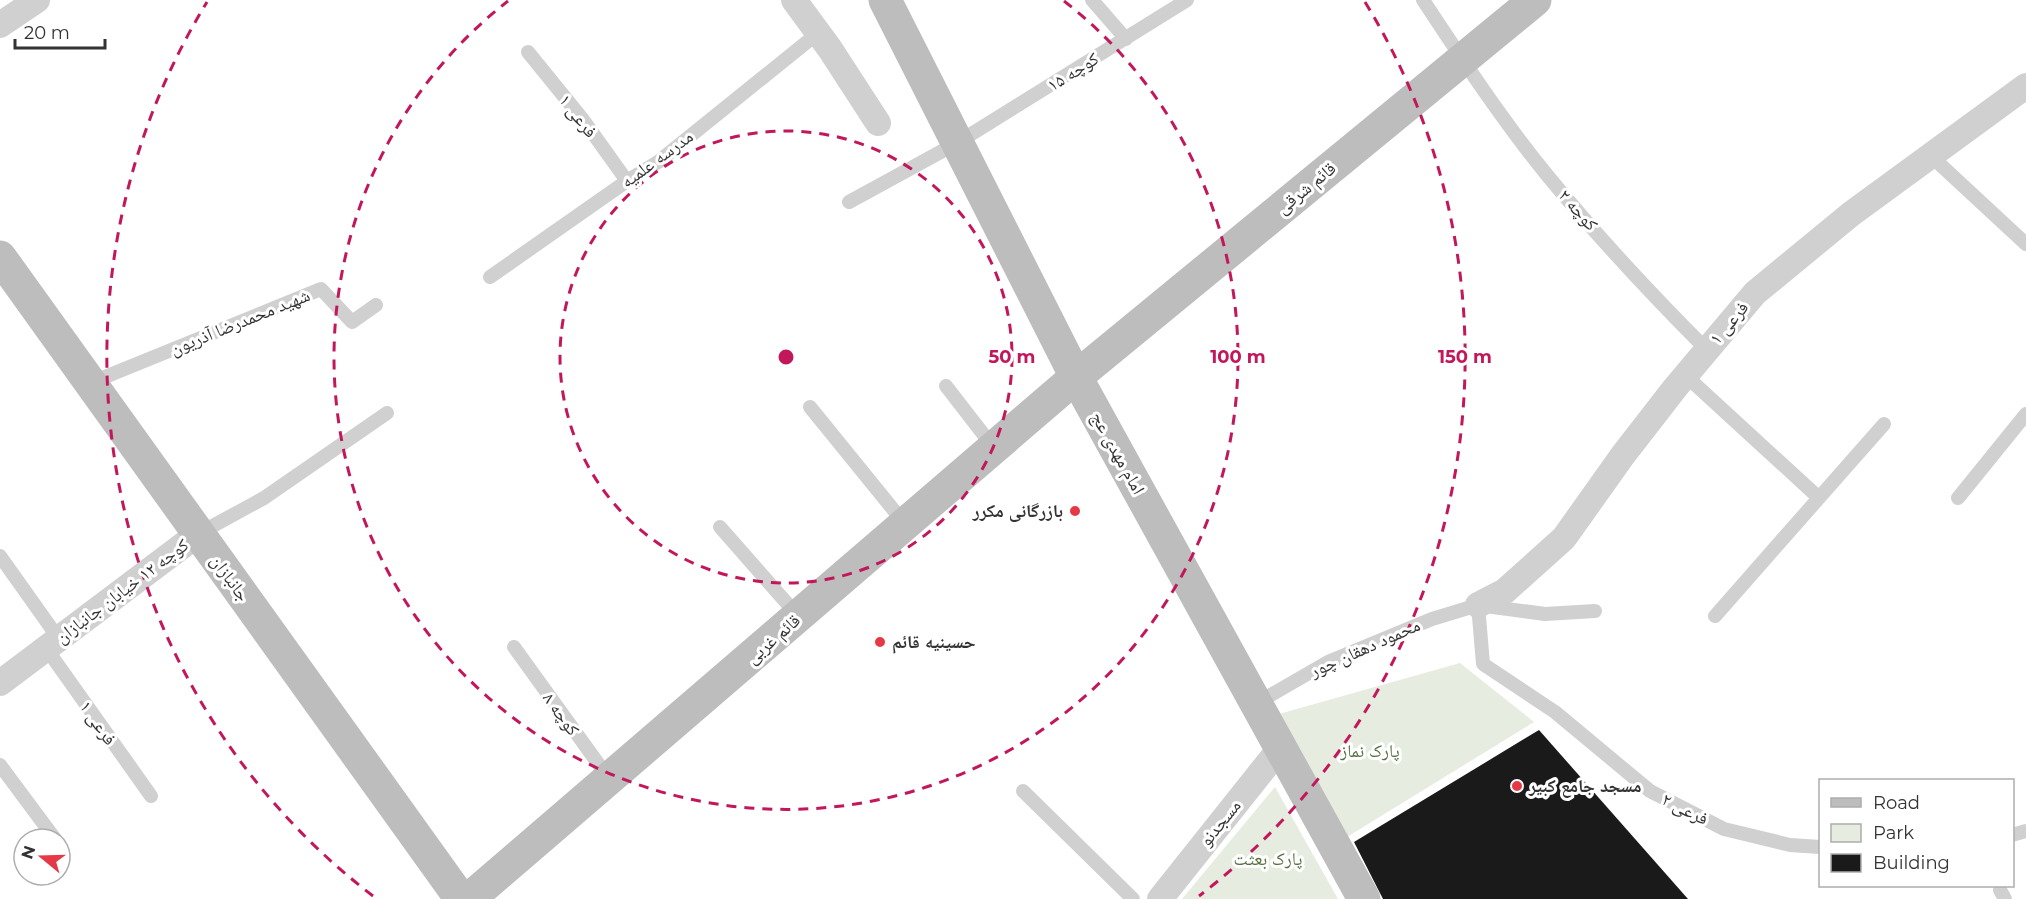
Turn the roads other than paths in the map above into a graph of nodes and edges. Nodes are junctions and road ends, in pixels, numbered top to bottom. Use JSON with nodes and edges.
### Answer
{"nodes":[{"id":1,"x":37,"y":0,"type":"edge"},
{"id":2,"x":794,"y":0,"type":"edge"},
{"id":3,"x":885,"y":0,"type":"edge"},
{"id":4,"x":1092,"y":0,"type":"edge"},
{"id":5,"x":1187,"y":0,"type":"edge"},
{"id":6,"x":1423,"y":0,"type":"edge"},
{"id":7,"x":1535,"y":0,"type":"edge"},
{"id":8,"x":0,"y":25,"type":"edge"},
{"id":9,"x":818,"y":33,"type":"junction"},
{"id":10,"x":1126,"y":39,"type":"junction"},
{"id":11,"x":528,"y":52,"type":"dead end"},
{"id":12,"x":1462,"y":60,"type":"junction"},
{"id":13,"x":2026,"y":86,"type":"edge"},
{"id":14,"x":878,"y":123,"type":"dead end"},
{"id":15,"x":957,"y":143,"type":"junction"},
{"id":16,"x":1931,"y":156,"type":"junction"},
{"id":17,"x":627,"y":182,"type":"junction"},
{"id":18,"x":849,"y":202,"type":"dead end"},
{"id":19,"x":2026,"y":244,"type":"edge"},
{"id":20,"x":0,"y":257,"type":"edge"},
{"id":21,"x":490,"y":277,"type":"dead end"},
{"id":22,"x":376,"y":305,"type":"dead end"},
{"id":23,"x":1707,"y":350,"type":"junction"},
{"id":24,"x":1686,"y":376,"type":"junction"},
{"id":25,"x":1076,"y":377,"type":"junction"},
{"id":26,"x":90,"y":383,"type":"junction"},
{"id":27,"x":946,"y":386,"type":"dead end"},
{"id":28,"x":810,"y":407,"type":"dead end"},
{"id":29,"x":387,"y":414,"type":"dead end"},
{"id":30,"x":2026,"y":414,"type":"edge"},
{"id":31,"x":1884,"y":424,"type":"dead end"},
{"id":32,"x":994,"y":448,"type":"junction"},
{"id":33,"x":1818,"y":498,"type":"junction"},
{"id":34,"x":1958,"y":498,"type":"dead end"},
{"id":35,"x":905,"y":524,"type":"junction"},
{"id":36,"x":720,"y":527,"type":"dead end"},
{"id":37,"x":198,"y":534,"type":"junction"},
{"id":38,"x":0,"y":556,"type":"edge"},
{"id":39,"x":1478,"y":605,"type":"junction"},
{"id":40,"x":1595,"y":610,"type":"dead end"},
{"id":41,"x":1715,"y":616,"type":"dead end"},
{"id":42,"x":799,"y":617,"type":"junction"},
{"id":43,"x":53,"y":644,"type":"junction"},
{"id":44,"x":514,"y":647,"type":"dead end"},
{"id":45,"x":0,"y":683,"type":"edge"},
{"id":46,"x":1257,"y":703,"type":"junction"},
{"id":47,"x":1281,"y":747,"type":"junction"},
{"id":48,"x":0,"y":765,"type":"edge"},
{"id":49,"x":610,"y":780,"type":"junction"},
{"id":50,"x":1023,"y":791,"type":"dead end"},
{"id":51,"x":150,"y":796,"type":"dead end"},
{"id":52,"x":46,"y":827,"type":"edge"},
{"id":53,"x":1819,"y":847,"type":"edge"},
{"id":54,"x":461,"y":899,"type":"edge"},
{"id":55,"x":469,"y":899,"type":"edge"},
{"id":56,"x":1133,"y":899,"type":"edge"},
{"id":57,"x":1160,"y":899,"type":"edge"},
{"id":58,"x":1364,"y":899,"type":"edge"}],
"edges":[{"from":1,"to":8,"type":"street"},
{"from":2,"to":9,"type":"street"},
{"from":3,"to":15,"type":"street","name":"امام مهدی عج"},
{"from":4,"to":10,"type":"lane"},
{"from":5,"to":10,"type":"lane","name":"کوچه ۱۵"},
{"from":6,"to":12,"type":"lane","name":"کوچه ۲"},
{"from":7,"to":12,"type":"street","name":"قائم شرقی"},
{"from":9,"to":14,"type":"street"},
{"from":9,"to":17,"type":"lane","name":"مدرسه علمیه"},
{"from":10,"to":15,"type":"lane","name":"کوچه ۱۵"},
{"from":11,"to":17,"type":"lane","name":"فرعی ۱"},
{"from":12,"to":23,"type":"lane","name":"کوچه ۲"},
{"from":12,"to":25,"type":"street","name":"قائم شرقی"},
{"from":13,"to":16,"type":"street","name":"فرعی ۱"},
{"from":15,"to":18,"type":"lane","name":"کوچه ۱۵"},
{"from":15,"to":25,"type":"street","name":"امام مهدی عج"},
{"from":16,"to":19,"type":"lane"},
{"from":16,"to":23,"type":"street","name":"فرعی ۱"},
{"from":17,"to":21,"type":"lane","name":"مدرسه علمیه"},
{"from":20,"to":26,"type":"street","name":"جانبازان"},
{"from":22,"to":26,"type":"lane","name":"شهید محمدرضا آذریون"},
{"from":23,"to":24,"type":"street","name":"فرعی ۱"},
{"from":24,"to":33,"type":"lane"},
{"from":24,"to":39,"type":"street","name":"فرعی ۱"},
{"from":25,"to":32,"type":"street","name":"قائم غربی"},
{"from":25,"to":46,"type":"street","name":"امام مهدی عج"},
{"from":26,"to":37,"type":"street","name":"جانبازان"},
{"from":27,"to":32,"type":"lane"},
{"from":28,"to":35,"type":"lane"},
{"from":29,"to":37,"type":"lane"},
{"from":30,"to":34,"type":"lane"},
{"from":31,"to":33,"type":"lane"},
{"from":32,"to":35,"type":"street","name":"قائم غربی"},
{"from":33,"to":41,"type":"lane"},
{"from":35,"to":42,"type":"street","name":"قائم غربی"},
{"from":36,"to":42,"type":"lane"},
{"from":37,"to":43,"type":"street","name":"کوچه ۱۲ خیابان جانبازان"},
{"from":37,"to":54,"type":"street","name":"جانبازان"},
{"from":38,"to":43,"type":"lane"},
{"from":39,"to":40,"type":"lane"},
{"from":39,"to":46,"type":"lane","name":"محمود دهقان چور"},
{"from":39,"to":53,"type":"lane","name":"فرعی ۲"},
{"from":42,"to":49,"type":"street","name":"قائم غربی"},
{"from":43,"to":45,"type":"street","name":"کوچه ۱۲ خیابان جانبازان"},
{"from":43,"to":51,"type":"lane","name":"فرعی ۱"},
{"from":44,"to":49,"type":"lane","name":"کوچه ۸"},
{"from":46,"to":47,"type":"street","name":"امام مهدی عج"},
{"from":47,"to":57,"type":"street","name":"مسجدنو"},
{"from":47,"to":58,"type":"street","name":"امام مهدی عج"},
{"from":48,"to":52,"type":"lane"},
{"from":49,"to":55,"type":"street","name":"قائم غربی"},
{"from":50,"to":56,"type":"lane"}]}
